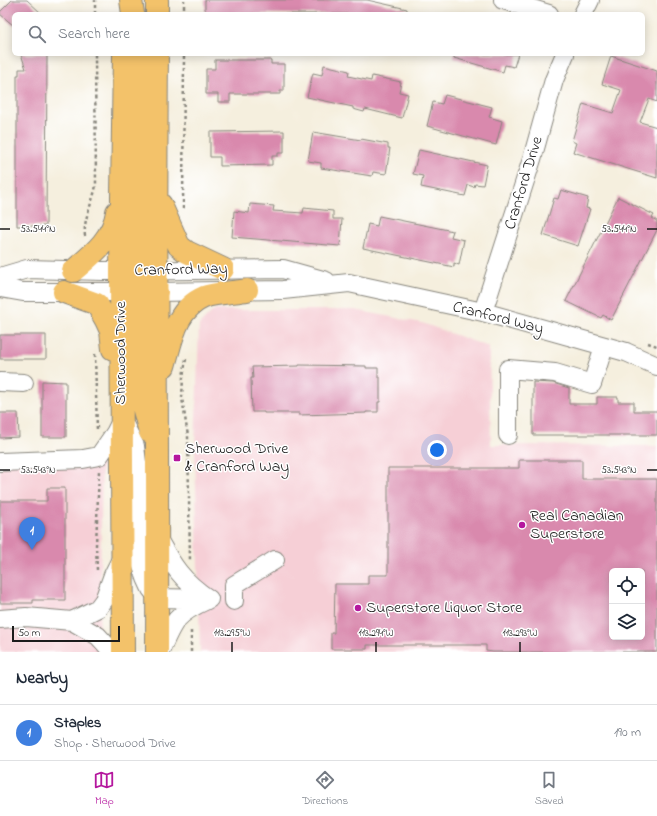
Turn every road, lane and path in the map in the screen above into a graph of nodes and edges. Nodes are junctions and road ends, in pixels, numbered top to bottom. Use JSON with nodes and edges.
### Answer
{"nodes":[{"id":1,"x":95,"y":0,"type":"edge"},
{"id":2,"x":124,"y":0,"type":"edge"},
{"id":3,"x":131,"y":0,"type":"edge"},
{"id":4,"x":157,"y":0,"type":"edge"},
{"id":5,"x":184,"y":0,"type":"edge"},
{"id":6,"x":502,"y":0,"type":"edge"},
{"id":7,"x":590,"y":0,"type":"edge"},
{"id":8,"x":95,"y":12,"type":"edge"},
{"id":9,"x":124,"y":12,"type":"edge"},
{"id":10,"x":133,"y":12,"type":"edge"},
{"id":11,"x":157,"y":12,"type":"edge"},
{"id":12,"x":184,"y":12,"type":"edge"},
{"id":13,"x":542,"y":12,"type":"edge"},
{"id":14,"x":584,"y":12,"type":"edge"},
{"id":15,"x":95,"y":56,"type":"edge"},
{"id":16,"x":124,"y":56,"type":"edge"},
{"id":17,"x":139,"y":56,"type":"edge"},
{"id":18,"x":157,"y":56,"type":"edge"},
{"id":19,"x":184,"y":56,"type":"edge"},
{"id":20,"x":564,"y":56,"type":"edge"},
{"id":21,"x":123,"y":157,"type":"junction"},
{"id":22,"x":156,"y":193,"type":"junction"},
{"id":23,"x":183,"y":212,"type":"dead end"},
{"id":24,"x":86,"y":240,"type":"dead end"},
{"id":25,"x":222,"y":270,"type":"junction"},
{"id":26,"x":73,"y":271,"type":"junction"},
{"id":27,"x":0,"y":277,"type":"edge"},
{"id":28,"x":139,"y":281,"type":"junction"},
{"id":29,"x":336,"y":284,"type":"junction"},
{"id":30,"x":0,"y":288,"type":"edge"},
{"id":31,"x":247,"y":290,"type":"junction"},
{"id":32,"x":64,"y":292,"type":"junction"},
{"id":33,"x":483,"y":312,"type":"junction"},
{"id":34,"x":604,"y":346,"type":"junction"},
{"id":35,"x":95,"y":353,"type":"dead end"},
{"id":36,"x":187,"y":354,"type":"dead end"},
{"id":37,"x":122,"y":365,"type":"junction"},
{"id":38,"x":657,"y":366,"type":"edge"},
{"id":39,"x":0,"y":382,"type":"edge"},
{"id":40,"x":24,"y":382,"type":"dead end"},
{"id":41,"x":158,"y":386,"type":"junction"},
{"id":42,"x":122,"y":419,"type":"junction"},
{"id":43,"x":97,"y":432,"type":"dead end"},
{"id":44,"x":508,"y":435,"type":"dead end"},
{"id":45,"x":0,"y":462,"type":"edge"},
{"id":46,"x":158,"y":462,"type":"junction"},
{"id":47,"x":99,"y":468,"type":"dead end"},
{"id":48,"x":158,"y":539,"type":"junction"},
{"id":49,"x":122,"y":558,"type":"junction"},
{"id":50,"x":276,"y":560,"type":"dead end"},
{"id":51,"x":97,"y":574,"type":"dead end"},
{"id":52,"x":191,"y":586,"type":"junction"},
{"id":53,"x":158,"y":598,"type":"junction"},
{"id":54,"x":209,"y":599,"type":"junction"},
{"id":55,"x":234,"y":601,"type":"dead end"},
{"id":56,"x":191,"y":607,"type":"junction"},
{"id":57,"x":0,"y":620,"type":"edge"},
{"id":58,"x":123,"y":620,"type":"junction"},
{"id":59,"x":72,"y":621,"type":"junction"},
{"id":60,"x":110,"y":652,"type":"edge"},
{"id":61,"x":123,"y":652,"type":"edge"},
{"id":62,"x":129,"y":652,"type":"edge"},
{"id":63,"x":159,"y":652,"type":"edge"},
{"id":64,"x":191,"y":652,"type":"edge"}],
"edges":[{"from":1,"to":8,"type":"path"},
{"from":2,"to":9,"type":"main road"},
{"from":3,"to":10,"type":"main road"},
{"from":4,"to":11,"type":"main road"},
{"from":5,"to":12,"type":"path"},
{"from":6,"to":13,"type":"street"},
{"from":7,"to":14,"type":"street"},
{"from":15,"to":24,"type":"path"},
{"from":16,"to":21,"type":"main road","name":"Sherwood Drive"},
{"from":17,"to":28,"type":"main road"},
{"from":18,"to":22,"type":"main road","name":"Sherwood Drive"},
{"from":19,"to":23,"type":"path"},
{"from":20,"to":33,"type":"street","name":"Cranford Drive"},
{"from":21,"to":26,"type":"main road"},
{"from":21,"to":28,"type":"main road","name":"Sherwood Drive"},
{"from":22,"to":25,"type":"main road"},
{"from":22,"to":28,"type":"main road","name":"Sherwood Drive"},
{"from":25,"to":28,"type":"street","name":"Cranford Way"},
{"from":25,"to":29,"type":"street","name":"Cranford Way"},
{"from":26,"to":27,"type":"street"},
{"from":26,"to":28,"type":"street"},
{"from":28,"to":31,"type":"street","name":"Cranford Way"},
{"from":28,"to":32,"type":"street"},
{"from":28,"to":37,"type":"main road","name":"Sherwood Drive"},
{"from":28,"to":41,"type":"main road","name":"Sherwood Drive"},
{"from":28,"to":46,"type":"main road"},
{"from":29,"to":31,"type":"street","name":"Cranford Way"},
{"from":29,"to":33,"type":"street","name":"Cranford Way"},
{"from":30,"to":32,"type":"street"},
{"from":31,"to":41,"type":"main road"},
{"from":32,"to":37,"type":"main road"},
{"from":33,"to":34,"type":"street","name":"Cranford Way"},
{"from":34,"to":38,"type":"street","name":"Cranford Way"},
{"from":34,"to":44,"type":"street"},
{"from":35,"to":43,"type":"path"},
{"from":36,"to":52,"type":"path"},
{"from":37,"to":42,"type":"main road","name":"Sherwood Drive"},
{"from":39,"to":40,"type":"street"},
{"from":41,"to":46,"type":"main road","name":"Sherwood Drive"},
{"from":42,"to":45,"type":"street"},
{"from":42,"to":49,"type":"main road","name":"Sherwood Drive"},
{"from":42,"to":53,"type":"street"},
{"from":46,"to":48,"type":"main road","name":"Sherwood Drive"},
{"from":47,"to":51,"type":"path"},
{"from":48,"to":52,"type":"street"},
{"from":48,"to":53,"type":"main road","name":"Sherwood Drive"},
{"from":49,"to":58,"type":"main road","name":"Sherwood Drive"},
{"from":49,"to":59,"type":"street"},
{"from":50,"to":55,"type":"street"},
{"from":52,"to":54,"type":"street"},
{"from":53,"to":54,"type":"street"},
{"from":53,"to":63,"type":"main road","name":"Sherwood Drive"},
{"from":54,"to":56,"type":"street"},
{"from":56,"to":63,"type":"street"},
{"from":56,"to":64,"type":"path"},
{"from":57,"to":59,"type":"street"},
{"from":58,"to":61,"type":"main road","name":"Sherwood Drive"},
{"from":58,"to":62,"type":"main road"},
{"from":59,"to":60,"type":"street"}]}
